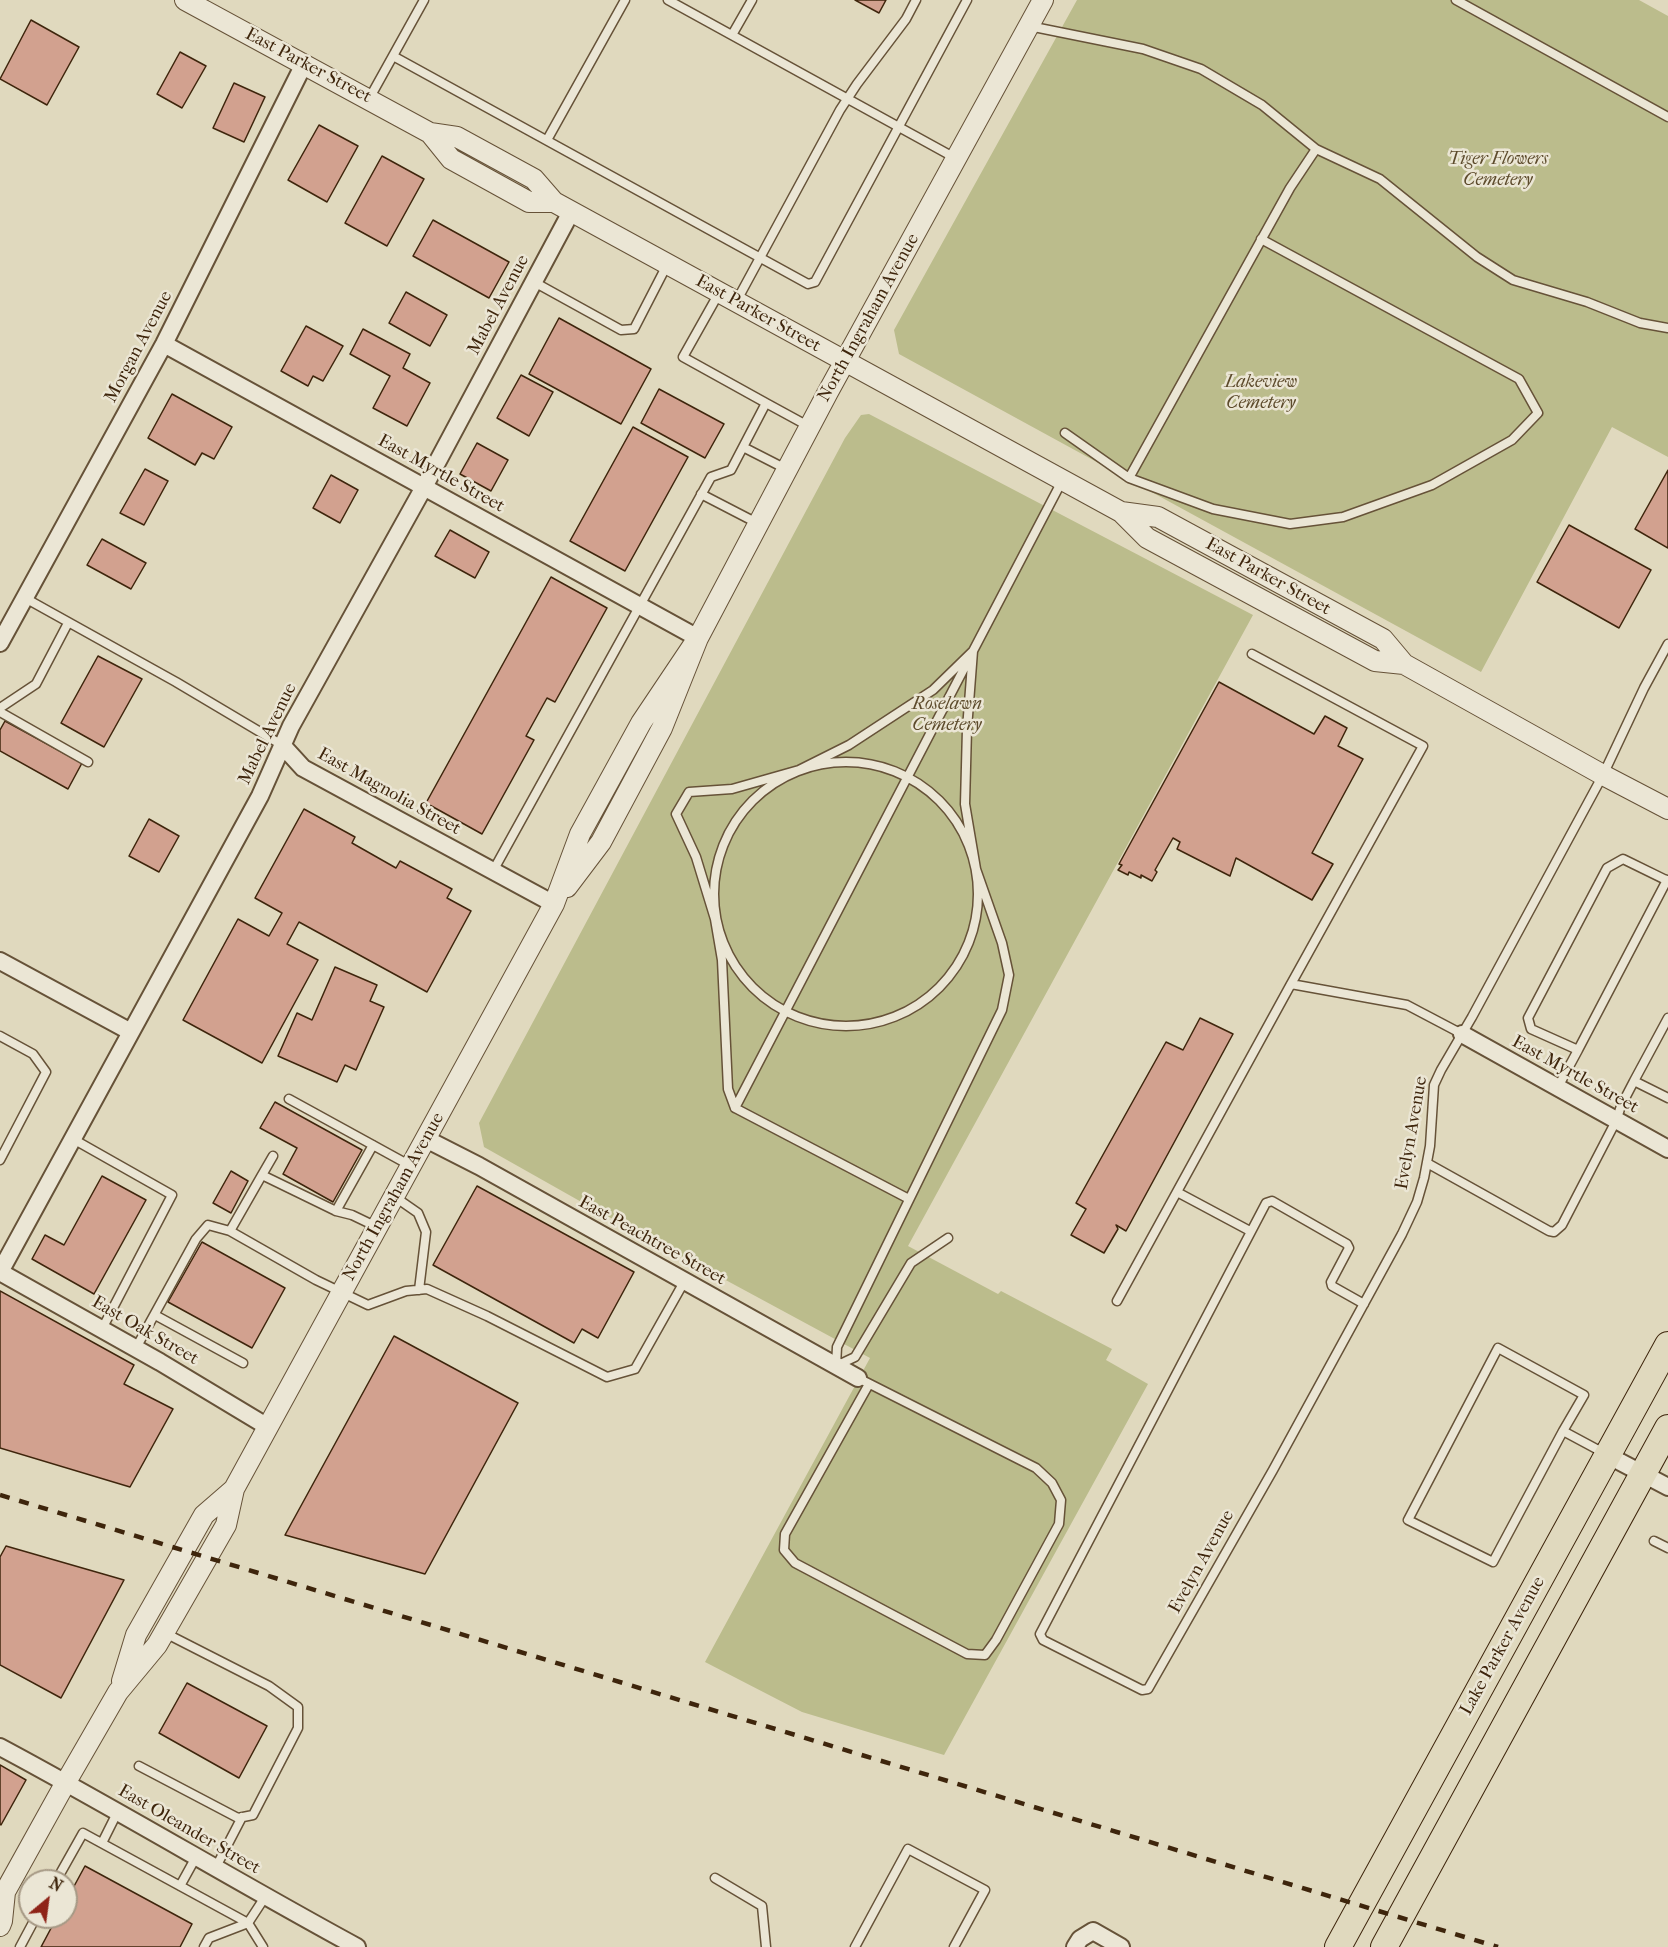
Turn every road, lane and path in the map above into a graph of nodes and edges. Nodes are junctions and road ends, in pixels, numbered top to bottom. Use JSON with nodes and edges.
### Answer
{"nodes":[{"id":1,"x":185,"y":0,"type":"edge"},
{"id":2,"x":424,"y":0,"type":"edge"},
{"id":3,"x":625,"y":0,"type":"edge"},
{"id":4,"x":669,"y":0,"type":"edge"},
{"id":5,"x":752,"y":0,"type":"edge"},
{"id":6,"x":916,"y":0,"type":"edge"},
{"id":7,"x":967,"y":0,"type":"edge"},
{"id":8,"x":1044,"y":0,"type":"edge"},
{"id":9,"x":1456,"y":0,"type":"edge"},
{"id":10,"x":1029,"y":26,"type":"junction"},
{"id":11,"x":732,"y":35,"type":"junction"},
{"id":12,"x":393,"y":56,"type":"junction"},
{"id":13,"x":304,"y":64,"type":"junction"},
{"id":14,"x":369,"y":99,"type":"junction"},
{"id":15,"x":848,"y":99,"type":"junction"},
{"id":16,"x":1668,"y":117,"type":"edge"},
{"id":17,"x":899,"y":126,"type":"junction"},
{"id":18,"x":547,"y":140,"type":"junction"},
{"id":19,"x":1316,"y":149,"type":"junction"},
{"id":20,"x":957,"y":159,"type":"junction"},
{"id":21,"x":562,"y":207,"type":"junction"},
{"id":22,"x":1261,"y":239,"type":"junction"},
{"id":23,"x":760,"y":258,"type":"junction"},
{"id":24,"x":667,"y":265,"type":"junction"},
{"id":25,"x":534,"y":282,"type":"junction"},
{"id":26,"x":727,"y":298,"type":"junction"},
{"id":27,"x":1668,"y":328,"type":"edge"},
{"id":28,"x":164,"y":344,"type":"junction"},
{"id":29,"x":845,"y":362,"type":"junction"},
{"id":30,"x":766,"y":403,"type":"junction"},
{"id":31,"x":810,"y":427,"type":"junction"},
{"id":32,"x":1065,"y":433,"type":"dead end"},
{"id":33,"x":743,"y":447,"type":"junction"},
{"id":34,"x":788,"y":470,"type":"junction"},
{"id":35,"x":1129,"y":478,"type":"junction"},
{"id":36,"x":1062,"y":480,"type":"junction"},
{"id":37,"x":424,"y":487,"type":"junction"},
{"id":38,"x":701,"y":494,"type":"junction"},
{"id":39,"x":759,"y":524,"type":"junction"},
{"id":40,"x":25,"y":598,"type":"junction"},
{"id":41,"x":640,"y":606,"type":"junction"},
{"id":42,"x":68,"y":623,"type":"junction"},
{"id":43,"x":699,"y":639,"type":"junction"},
{"id":44,"x":0,"y":643,"type":"edge"},
{"id":45,"x":1668,"y":644,"type":"edge"},
{"id":46,"x":973,"y":651,"type":"junction"},
{"id":47,"x":1252,"y":654,"type":"dead end"},
{"id":48,"x":0,"y":710,"type":"edge"},
{"id":49,"x":282,"y":746,"type":"junction"},
{"id":50,"x":88,"y":762,"type":"dead end"},
{"id":51,"x":800,"y":770,"type":"junction"},
{"id":52,"x":1603,"y":775,"type":"junction"},
{"id":53,"x":907,"y":777,"type":"junction"},
{"id":54,"x":1668,"y":809,"type":"edge"},
{"id":55,"x":976,"y":869,"type":"junction"},
{"id":56,"x":492,"y":871,"type":"junction"},
{"id":57,"x":1667,"y":881,"type":"edge"},
{"id":58,"x":554,"y":904,"type":"junction"},
{"id":59,"x":715,"y":919,"type":"junction"},
{"id":60,"x":0,"y":961,"type":"edge"},
{"id":61,"x":1291,"y":984,"type":"junction"},
{"id":62,"x":785,"y":1012,"type":"junction"},
{"id":63,"x":1668,"y":1018,"type":"edge"},
{"id":64,"x":131,"y":1032,"type":"junction"},
{"id":65,"x":1462,"y":1034,"type":"junction"},
{"id":66,"x":0,"y":1036,"type":"edge"},
{"id":67,"x":1578,"y":1050,"type":"junction"},
{"id":68,"x":1634,"y":1081,"type":"junction"},
{"id":69,"x":1558,"y":1087,"type":"junction"},
{"id":70,"x":1668,"y":1098,"type":"edge"},
{"id":71,"x":289,"y":1099,"type":"dead end"},
{"id":72,"x":735,"y":1108,"type":"junction"},
{"id":73,"x":1616,"y":1121,"type":"junction"},
{"id":74,"x":426,"y":1138,"type":"junction"},
{"id":75,"x":73,"y":1139,"type":"junction"},
{"id":76,"x":373,"y":1145,"type":"junction"},
{"id":77,"x":1668,"y":1149,"type":"edge"},
{"id":78,"x":273,"y":1156,"type":"dead end"},
{"id":79,"x":1,"y":1157,"type":"edge"},
{"id":80,"x":1427,"y":1163,"type":"junction"},
{"id":81,"x":412,"y":1166,"type":"junction"},
{"id":82,"x":262,"y":1175,"type":"junction"},
{"id":83,"x":1177,"y":1192,"type":"junction"},
{"id":84,"x":394,"y":1197,"type":"junction"},
{"id":85,"x":909,"y":1200,"type":"junction"},
{"id":86,"x":336,"y":1211,"type":"junction"},
{"id":87,"x":378,"y":1227,"type":"junction"},
{"id":88,"x":1250,"y":1231,"type":"junction"},
{"id":89,"x":230,"y":1232,"type":"junction"},
{"id":90,"x":948,"y":1238,"type":"dead end"},
{"id":91,"x":0,"y":1272,"type":"edge"},
{"id":92,"x":684,"y":1282,"type":"junction"},
{"id":93,"x":419,"y":1290,"type":"junction"},
{"id":94,"x":342,"y":1293,"type":"junction"},
{"id":95,"x":1117,"y":1301,"type":"dead end"},
{"id":96,"x":1364,"y":1304,"type":"junction"},
{"id":97,"x":154,"y":1315,"type":"junction"},
{"id":98,"x":102,"y":1329,"type":"junction"},
{"id":99,"x":1668,"y":1345,"type":"edge"},
{"id":100,"x":136,"y":1348,"type":"junction"},
{"id":101,"x":243,"y":1363,"type":"dead end"},
{"id":102,"x":836,"y":1366,"type":"junction"},
{"id":103,"x":863,"y":1381,"type":"junction"},
{"id":104,"x":268,"y":1426,"type":"junction"},
{"id":105,"x":1668,"y":1428,"type":"edge"},
{"id":106,"x":1563,"y":1431,"type":"junction"},
{"id":107,"x":1607,"y":1455,"type":"junction"},
{"id":108,"x":1643,"y":1474,"type":"junction"},
{"id":109,"x":1668,"y":1487,"type":"edge"},
{"id":110,"x":234,"y":1489,"type":"junction"},
{"id":111,"x":1654,"y":1540,"type":"dead end"},
{"id":112,"x":1668,"y":1548,"type":"edge"},
{"id":113,"x":164,"y":1633,"type":"junction"},
{"id":114,"x":118,"y":1692,"type":"junction"},
{"id":115,"x":0,"y":1747,"type":"edge"},
{"id":116,"x":139,"y":1766,"type":"dead end"},
{"id":117,"x":66,"y":1782,"type":"junction"},
{"id":118,"x":118,"y":1811,"type":"junction"},
{"id":119,"x":242,"y":1817,"type":"junction"},
{"id":120,"x":102,"y":1844,"type":"junction"},
{"id":121,"x":196,"y":1857,"type":"junction"},
{"id":122,"x":216,"y":1867,"type":"junction"},
{"id":123,"x":63,"y":1869,"type":"edge"},
{"id":124,"x":715,"y":1878,"type":"dead end"},
{"id":125,"x":180,"y":1886,"type":"junction"},
{"id":126,"x":3,"y":1895,"type":"edge"},
{"id":127,"x":266,"y":1897,"type":"junction"},
{"id":128,"x":248,"y":1923,"type":"junction"},
{"id":129,"x":0,"y":1926,"type":"edge"},
{"id":130,"x":30,"y":1929,"type":"edge"},
{"id":131,"x":20,"y":1947,"type":"edge"},
{"id":132,"x":204,"y":1947,"type":"edge"},
{"id":133,"x":263,"y":1947,"type":"edge"},
{"id":134,"x":357,"y":1947,"type":"edge"},
{"id":135,"x":766,"y":1947,"type":"edge"},
{"id":136,"x":855,"y":1947,"type":"edge"},
{"id":137,"x":954,"y":1947,"type":"edge"},
{"id":138,"x":1075,"y":1947,"type":"edge"},
{"id":139,"x":1121,"y":1947,"type":"edge"},
{"id":140,"x":1338,"y":1947,"type":"edge"},
{"id":141,"x":1384,"y":1947,"type":"edge"}],
"edges":[{"from":1,"to":13,"type":"street","name":"East Parker Street"},
{"from":2,"to":12,"type":"lane"},
{"from":3,"to":18,"type":"lane"},
{"from":4,"to":11,"type":"lane"},
{"from":5,"to":11,"type":"lane"},
{"from":6,"to":15,"type":"lane"},
{"from":7,"to":17,"type":"lane"},
{"from":8,"to":10,"type":"street","name":"North Ingraham Avenue"},
{"from":9,"to":16,"type":"lane"},
{"from":10,"to":19,"type":"lane"},
{"from":10,"to":20,"type":"street","name":"North Ingraham Avenue"},
{"from":11,"to":15,"type":"lane"},
{"from":12,"to":14,"type":"lane"},
{"from":12,"to":18,"type":"lane"},
{"from":13,"to":14,"type":"street","name":"East Parker Street"},
{"from":13,"to":28,"type":"street","name":"Morgan Avenue"},
{"from":14,"to":21,"type":"street","name":"East Parker Street"},
{"from":15,"to":17,"type":"lane"},
{"from":15,"to":23,"type":"lane"},
{"from":17,"to":20,"type":"lane"},
{"from":17,"to":23,"type":"lane"},
{"from":18,"to":23,"type":"lane"},
{"from":19,"to":22,"type":"lane"},
{"from":19,"to":27,"type":"lane"},
{"from":20,"to":29,"type":"street","name":"North Ingraham Avenue"},
{"from":21,"to":24,"type":"street","name":"East Parker Street"},
{"from":21,"to":25,"type":"street","name":"Mabel Avenue"},
{"from":22,"to":35,"type":"lane"},
{"from":22,"to":35,"type":"lane"},
{"from":23,"to":26,"type":"lane"},
{"from":24,"to":25,"type":"lane"},
{"from":24,"to":26,"type":"street","name":"East Parker Street"},
{"from":25,"to":37,"type":"street","name":"Mabel Avenue"},
{"from":26,"to":29,"type":"street","name":"East Parker Street"},
{"from":26,"to":30,"type":"lane"},
{"from":28,"to":37,"type":"street","name":"East Myrtle Street"},
{"from":28,"to":40,"type":"street","name":"Morgan Avenue"},
{"from":29,"to":31,"type":"street","name":"North Ingraham Avenue"},
{"from":29,"to":36,"type":"street","name":"East Parker Street"},
{"from":30,"to":31,"type":"lane"},
{"from":30,"to":33,"type":"lane"},
{"from":31,"to":34,"type":"street","name":"North Ingraham Avenue"},
{"from":32,"to":35,"type":"lane"},
{"from":33,"to":34,"type":"lane"},
{"from":33,"to":38,"type":"lane"},
{"from":34,"to":39,"type":"street","name":"North Ingraham Avenue"},
{"from":36,"to":46,"type":"lane"},
{"from":36,"to":52,"type":"street","name":"East Parker Street"},
{"from":37,"to":41,"type":"street","name":"East Myrtle Street"},
{"from":37,"to":49,"type":"street","name":"Mabel Avenue"},
{"from":38,"to":39,"type":"lane"},
{"from":38,"to":41,"type":"lane"},
{"from":39,"to":43,"type":"street","name":"North Ingraham Avenue"},
{"from":40,"to":42,"type":"lane","name":"East Magnolia Street"},
{"from":40,"to":44,"type":"street","name":"Morgan Avenue"},
{"from":41,"to":43,"type":"street","name":"East Myrtle Street"},
{"from":41,"to":56,"type":"lane"},
{"from":42,"to":48,"type":"lane"},
{"from":42,"to":49,"type":"lane","name":"East Magnolia Street"},
{"from":43,"to":58,"type":"street","name":"North Ingraham Avenue"},
{"from":45,"to":52,"type":"lane","name":"Evelyn Avenue"},
{"from":46,"to":51,"type":"lane"},
{"from":46,"to":53,"type":"lane"},
{"from":46,"to":55,"type":"lane"},
{"from":47,"to":61,"type":"lane"},
{"from":48,"to":50,"type":"lane"},
{"from":49,"to":56,"type":"street","name":"East Magnolia Street"},
{"from":49,"to":64,"type":"street","name":"Mabel Avenue"},
{"from":51,"to":53,"type":"lane"},
{"from":51,"to":59,"type":"lane"},
{"from":51,"to":59,"type":"lane"},
{"from":52,"to":54,"type":"street","name":"East Parker Street"},
{"from":52,"to":65,"type":"lane","name":"Evelyn Avenue"},
{"from":53,"to":55,"type":"lane"},
{"from":53,"to":62,"type":"lane"},
{"from":55,"to":62,"type":"lane"},
{"from":55,"to":85,"type":"lane"},
{"from":56,"to":58,"type":"street","name":"East Magnolia Street"},
{"from":57,"to":67,"type":"lane"},
{"from":57,"to":67,"type":"lane"},
{"from":58,"to":74,"type":"street","name":"North Ingraham Avenue"},
{"from":59,"to":62,"type":"lane"},
{"from":59,"to":72,"type":"lane"},
{"from":60,"to":64,"type":"street"},
{"from":61,"to":65,"type":"lane"},
{"from":61,"to":83,"type":"lane"},
{"from":62,"to":72,"type":"lane"},
{"from":63,"to":68,"type":"lane"},
{"from":64,"to":75,"type":"street","name":"Mabel Avenue"},
{"from":65,"to":69,"type":"street","name":"East Myrtle Street"},
{"from":65,"to":80,"type":"lane","name":"Evelyn Avenue"},
{"from":66,"to":79,"type":"lane"},
{"from":67,"to":69,"type":"lane"},
{"from":68,"to":70,"type":"lane"},
{"from":68,"to":73,"type":"lane"},
{"from":69,"to":73,"type":"street","name":"East Myrtle Street"},
{"from":71,"to":76,"type":"lane"},
{"from":72,"to":85,"type":"lane"},
{"from":73,"to":77,"type":"street","name":"East Myrtle Street"},
{"from":73,"to":80,"type":"lane"},
{"from":74,"to":81,"type":"street","name":"North Ingraham Avenue"},
{"from":74,"to":92,"type":"street","name":"East Peachtree Street"},
{"from":75,"to":91,"type":"street","name":"Mabel Avenue"},
{"from":75,"to":98,"type":"lane"},
{"from":76,"to":81,"type":"lane"},
{"from":76,"to":86,"type":"lane"},
{"from":78,"to":82,"type":"lane"},
{"from":80,"to":96,"type":"lane","name":"Evelyn Avenue"},
{"from":81,"to":84,"type":"street","name":"North Ingraham Avenue"},
{"from":82,"to":86,"type":"lane"},
{"from":82,"to":89,"type":"lane"},
{"from":83,"to":88,"type":"lane"},
{"from":83,"to":95,"type":"lane"},
{"from":84,"to":87,"type":"street","name":"North Ingraham Avenue"},
{"from":84,"to":93,"type":"lane"},
{"from":85,"to":102,"type":"lane"},
{"from":86,"to":87,"type":"lane"},
{"from":87,"to":94,"type":"street","name":"North Ingraham Avenue"},
{"from":88,"to":96,"type":"lane"},
{"from":88,"to":96,"type":"lane","name":"Evelyn Avenue"},
{"from":89,"to":94,"type":"lane"},
{"from":89,"to":97,"type":"lane"},
{"from":90,"to":102,"type":"lane"},
{"from":91,"to":98,"type":"street","name":"East Oak Street"},
{"from":92,"to":93,"type":"lane"},
{"from":92,"to":102,"type":"street","name":"East Peachtree Street"},
{"from":93,"to":94,"type":"lane"},
{"from":94,"to":104,"type":"street","name":"North Ingraham Avenue"},
{"from":97,"to":100,"type":"lane"},
{"from":97,"to":101,"type":"lane"},
{"from":98,"to":100,"type":"street","name":"East Oak Street"},
{"from":99,"to":107,"type":"main road","name":"Lake Parker Avenue"},
{"from":100,"to":104,"type":"street","name":"East Oak Street"},
{"from":102,"to":103,"type":"street","name":"East Peachtree Street"},
{"from":103,"to":103,"type":"lane"},
{"from":104,"to":110,"type":"street","name":"North Ingraham Avenue"},
{"from":105,"to":108,"type":"main road"},
{"from":106,"to":106,"type":"lane"},
{"from":106,"to":107,"type":"lane"},
{"from":107,"to":108,"type":"street"},
{"from":107,"to":140,"type":"main road","name":"Lake Parker Avenue"},
{"from":108,"to":109,"type":"street"},
{"from":108,"to":141,"type":"main road"},
{"from":110,"to":113,"type":"street","name":"North Ingraham Avenue"},
{"from":110,"to":114,"type":"street","name":"North Ingraham Avenue"},
{"from":111,"to":112,"type":"lane"},
{"from":113,"to":114,"type":"street","name":"North Ingraham Avenue"},
{"from":113,"to":119,"type":"lane"},
{"from":114,"to":117,"type":"street","name":"North Ingraham Avenue"},
{"from":115,"to":117,"type":"street","name":"East Oleander Street"},
{"from":116,"to":119,"type":"lane"},
{"from":117,"to":118,"type":"street","name":"East Oleander Street"},
{"from":117,"to":126,"type":"street","name":"North Ingraham Avenue"},
{"from":118,"to":120,"type":"lane"},
{"from":118,"to":121,"type":"street","name":"East Oleander Street"},
{"from":119,"to":122,"type":"lane"},
{"from":120,"to":123,"type":"lane"},
{"from":120,"to":125,"type":"lane"},
{"from":121,"to":122,"type":"street","name":"East Oleander Street"},
{"from":121,"to":125,"type":"lane"},
{"from":122,"to":127,"type":"street","name":"East Oleander Street"},
{"from":124,"to":135,"type":"lane"},
{"from":125,"to":128,"type":"lane"},
{"from":126,"to":129,"type":"street","name":"North Ingraham Avenue"},
{"from":127,"to":128,"type":"lane"},
{"from":127,"to":134,"type":"street","name":"East Oleander Street"},
{"from":128,"to":132,"type":"lane"},
{"from":128,"to":133,"type":"lane"},
{"from":130,"to":131,"type":"lane"},
{"from":136,"to":137,"type":"lane"},
{"from":138,"to":139,"type":"street"}]}
